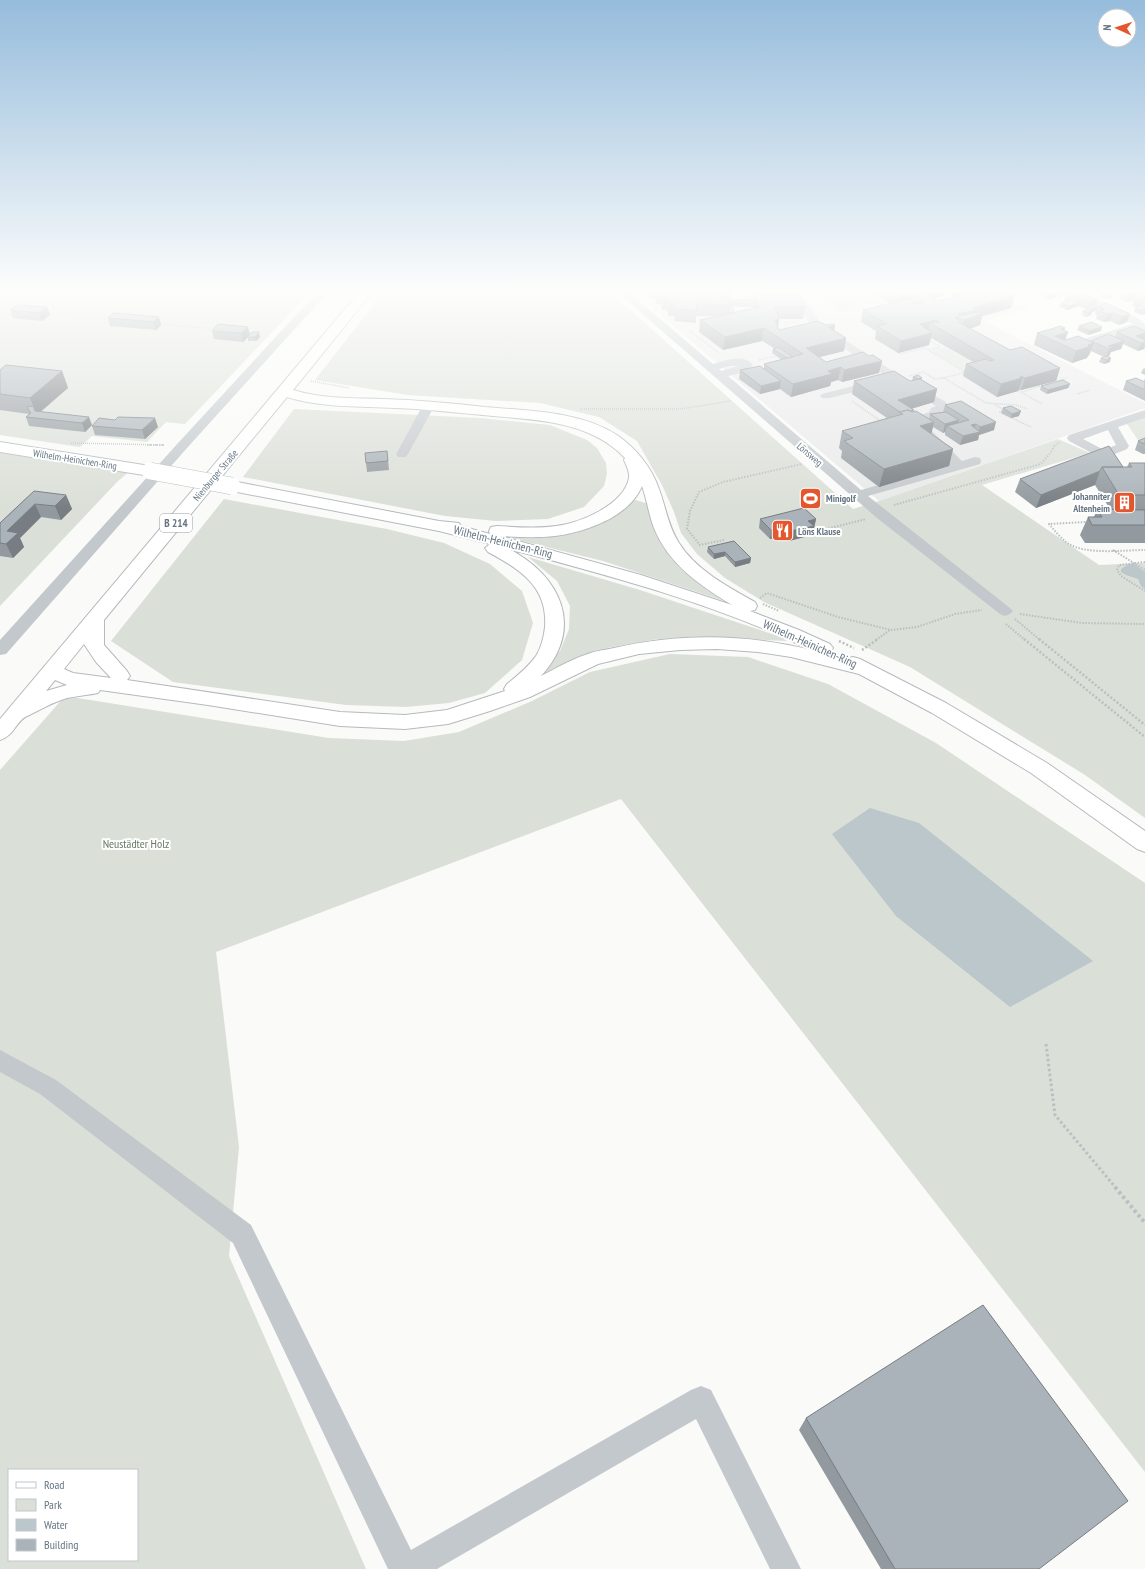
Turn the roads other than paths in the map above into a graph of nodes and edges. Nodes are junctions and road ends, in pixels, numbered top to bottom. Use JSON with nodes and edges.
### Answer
{"nodes":[{"id":1,"x":258,"y":363,"type":"edge"},
{"id":2,"x":705,"y":363,"type":"edge"},
{"id":3,"x":733,"y":363,"type":"dead end"},
{"id":4,"x":874,"y":363,"type":"edge"},
{"id":5,"x":307,"y":365,"type":"joint"},
{"id":6,"x":714,"y":371,"type":"junction"},
{"id":7,"x":891,"y":374,"type":"junction"},
{"id":8,"x":320,"y":390,"type":"junction"},
{"id":9,"x":285,"y":392,"type":"junction"},
{"id":10,"x":826,"y":396,"type":"dead end"},
{"id":11,"x":430,"y":406,"type":"junction"},
{"id":12,"x":1145,"y":414,"type":"edge"},
{"id":13,"x":1111,"y":426,"type":"junction"},
{"id":14,"x":253,"y":430,"type":"junction"},
{"id":15,"x":0,"y":447,"type":"edge"},
{"id":16,"x":627,"y":450,"type":"junction"},
{"id":17,"x":402,"y":454,"type":"dead end"},
{"id":18,"x":975,"y":461,"type":"dead end"},
{"id":19,"x":954,"y":467,"type":"junction"},
{"id":20,"x":859,"y":495,"type":"junction"},
{"id":21,"x":439,"y":526,"type":"junction"},
{"id":22,"x":1003,"y":615,"type":"road end"},
{"id":23,"x":95,"y":620,"type":"junction"},
{"id":24,"x":808,"y":641,"type":"junction"},
{"id":25,"x":0,"y":650,"type":"edge"},
{"id":26,"x":865,"y":659,"type":"junction"},
{"id":27,"x":53,"y":671,"type":"junction"},
{"id":28,"x":116,"y":681,"type":"junction"},
{"id":29,"x":483,"y":706,"type":"junction"},
{"id":30,"x":16,"y":715,"type":"junction"},
{"id":31,"x":0,"y":733,"type":"edge"},
{"id":32,"x":1145,"y":842,"type":"edge"},
{"id":33,"x":0,"y":1060,"type":"edge"},
{"id":34,"x":404,"y":1569,"type":"edge"},
{"id":35,"x":407,"y":1569,"type":"edge"},
{"id":36,"x":786,"y":1569,"type":"edge"}],
"edges":[{"from":1,"to":25,"type":"street"},
{"from":2,"to":6,"type":"street","name":"Lönsweg"},
{"from":3,"to":6,"type":"street"},
{"from":4,"to":7,"type":"street"},
{"from":5,"to":8,"type":"main road"},
{"from":5,"to":9,"type":"main road","name":"Nienburger Straße","number":"B 214"},
{"from":6,"to":20,"type":"street","name":"Lönsweg"},
{"from":7,"to":10,"type":"street"},
{"from":7,"to":19,"type":"street"},
{"from":8,"to":9,"type":"main road"},
{"from":8,"to":11,"type":"main road"},
{"from":8,"to":14,"type":"main road"},
{"from":9,"to":14,"type":"main road","name":"Nienburger Straße","number":"B 214"},
{"from":11,"to":16,"type":"main road"},
{"from":11,"to":17,"type":"street"},
{"from":12,"to":13,"type":"street"},
{"from":13,"to":13,"type":"street"},
{"from":14,"to":23,"type":"main road","name":"Nienburger Straße","number":"B 214"},
{"from":15,"to":21,"type":"main road","name":"Wilhelm-Heinichen-Ring","bridge":true},
{"from":16,"to":21,"type":"main road"},
{"from":16,"to":24,"type":"main road"},
{"from":18,"to":19,"type":"street"},
{"from":19,"to":20,"type":"street"},
{"from":20,"to":22,"type":"street","name":"Lönsweg"},
{"from":21,"to":24,"type":"main road","name":"Wilhelm-Heinichen-Ring"},
{"from":21,"to":29,"type":"main road"},
{"from":23,"to":27,"type":"main road","name":"Nienburger Straße","number":"B 214"},
{"from":23,"to":28,"type":"main road"},
{"from":24,"to":26,"type":"main road","name":"Wilhelm-Heinichen-Ring"},
{"from":26,"to":29,"type":"main road"},
{"from":26,"to":32,"type":"main road","name":"Wilhelm-Heinichen-Ring"},
{"from":27,"to":28,"type":"main road"},
{"from":27,"to":30,"type":"main road","name":"Nienburger Straße","number":"B 214"},
{"from":28,"to":29,"type":"main road"},
{"from":28,"to":30,"type":"main road"},
{"from":30,"to":31,"type":"main road","name":"Nienburger Straße","number":"B 214"},
{"from":33,"to":34,"type":"street"},
{"from":35,"to":36,"type":"street"}]}
